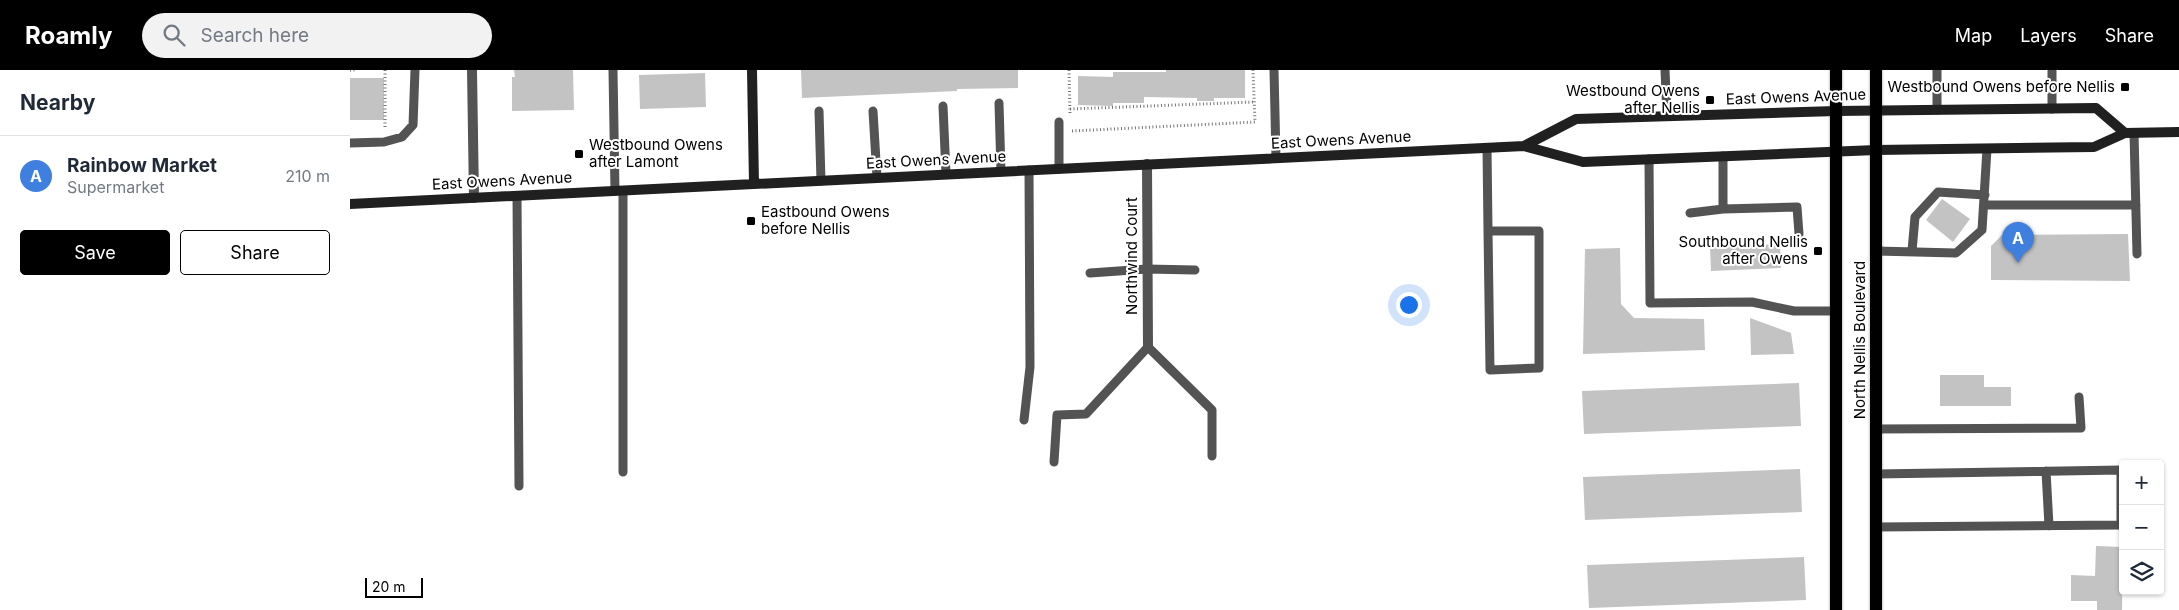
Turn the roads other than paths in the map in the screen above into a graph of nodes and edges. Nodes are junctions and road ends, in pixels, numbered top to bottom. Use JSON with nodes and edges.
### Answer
{"nodes":[{"id":1,"x":415,"y":70,"type":"edge"},
{"id":2,"x":472,"y":70,"type":"edge"},
{"id":3,"x":613,"y":70,"type":"edge"},
{"id":4,"x":752,"y":70,"type":"edge"},
{"id":5,"x":1274,"y":70,"type":"edge"},
{"id":6,"x":1665,"y":70,"type":"edge"},
{"id":7,"x":1836,"y":70,"type":"edge"},
{"id":8,"x":1876,"y":70,"type":"edge"},
{"id":9,"x":1937,"y":70,"type":"edge"},
{"id":10,"x":2052,"y":70,"type":"edge"},
{"id":11,"x":999,"y":103,"type":"dead end"},
{"id":12,"x":943,"y":106,"type":"dead end"},
{"id":13,"x":2052,"y":109,"type":"junction"},
{"id":14,"x":873,"y":110,"type":"dead end"},
{"id":15,"x":1876,"y":110,"type":"junction"},
{"id":16,"x":1937,"y":110,"type":"junction"},
{"id":17,"x":819,"y":111,"type":"dead end"},
{"id":18,"x":1836,"y":111,"type":"junction"},
{"id":19,"x":1666,"y":116,"type":"junction"},
{"id":20,"x":1059,"y":122,"type":"dead end"},
{"id":21,"x":2179,"y":132,"type":"edge"},
{"id":22,"x":2130,"y":133,"type":"junction"},
{"id":23,"x":350,"y":143,"type":"edge"},
{"id":24,"x":1524,"y":146,"type":"junction"},
{"id":25,"x":1487,"y":148,"type":"junction"},
{"id":26,"x":1988,"y":149,"type":"junction"},
{"id":27,"x":1876,"y":150,"type":"junction"},
{"id":28,"x":1836,"y":151,"type":"junction"},
{"id":29,"x":1723,"y":156,"type":"junction"},
{"id":30,"x":1276,"y":158,"type":"junction"},
{"id":31,"x":1649,"y":159,"type":"junction"},
{"id":32,"x":1146,"y":164,"type":"junction"},
{"id":33,"x":1059,"y":169,"type":"junction"},
{"id":34,"x":1029,"y":170,"type":"junction"},
{"id":35,"x":1001,"y":172,"type":"junction"},
{"id":36,"x":946,"y":174,"type":"junction"},
{"id":37,"x":877,"y":178,"type":"junction"},
{"id":38,"x":821,"y":181,"type":"junction"},
{"id":39,"x":754,"y":184,"type":"junction"},
{"id":40,"x":619,"y":191,"type":"junction"},
{"id":41,"x":1985,"y":195,"type":"junction"},
{"id":42,"x":517,"y":196,"type":"junction"},
{"id":43,"x":474,"y":198,"type":"junction"},
{"id":44,"x":350,"y":204,"type":"edge"},
{"id":45,"x":1984,"y":206,"type":"junction"},
{"id":46,"x":2136,"y":206,"type":"junction"},
{"id":47,"x":1724,"y":209,"type":"junction"},
{"id":48,"x":1690,"y":213,"type":"dead end"},
{"id":49,"x":1488,"y":231,"type":"junction"},
{"id":50,"x":1799,"y":234,"type":"dead end"},
{"id":51,"x":1876,"y":251,"type":"junction"},
{"id":52,"x":1912,"y":251,"type":"junction"},
{"id":53,"x":2137,"y":254,"type":"dead end"},
{"id":54,"x":1147,"y":269,"type":"junction"},
{"id":55,"x":1195,"y":270,"type":"dead end"},
{"id":56,"x":1090,"y":274,"type":"dead end"},
{"id":57,"x":1836,"y":311,"type":"junction"},
{"id":58,"x":1148,"y":347,"type":"junction"},
{"id":59,"x":2079,"y":397,"type":"dead end"},
{"id":60,"x":1024,"y":420,"type":"dead end"},
{"id":61,"x":1876,"y":429,"type":"junction"},
{"id":62,"x":1212,"y":456,"type":"dead end"},
{"id":63,"x":1054,"y":462,"type":"dead end"},
{"id":64,"x":2046,"y":471,"type":"junction"},
{"id":65,"x":623,"y":472,"type":"dead end"},
{"id":66,"x":1876,"y":474,"type":"junction"},
{"id":67,"x":518,"y":486,"type":"dead end"},
{"id":68,"x":2049,"y":526,"type":"junction"},
{"id":69,"x":1876,"y":527,"type":"junction"},
{"id":70,"x":1836,"y":610,"type":"edge"},
{"id":71,"x":1876,"y":610,"type":"edge"}],
"edges":[{"from":1,"to":23,"type":"lane"},
{"from":2,"to":43,"type":"street"},
{"from":3,"to":40,"type":"lane"},
{"from":4,"to":39,"type":"main road"},
{"from":5,"to":30,"type":"lane"},
{"from":6,"to":19,"type":"lane"},
{"from":7,"to":18,"type":"main road","name":"North Nellis Boulevard"},
{"from":8,"to":15,"type":"main road","name":"North Nellis Boulevard"},
{"from":9,"to":16,"type":"lane"},
{"from":10,"to":13,"type":"lane"},
{"from":11,"to":35,"type":"lane"},
{"from":12,"to":36,"type":"lane"},
{"from":13,"to":16,"type":"main road","name":"East Owens Avenue"},
{"from":13,"to":22,"type":"main road","name":"East Owens Avenue"},
{"from":14,"to":37,"type":"lane"},
{"from":15,"to":16,"type":"main road","name":"East Owens Avenue"},
{"from":15,"to":18,"type":"main road","name":"East Owens Avenue"},
{"from":15,"to":27,"type":"main road","name":"North Nellis Boulevard"},
{"from":17,"to":38,"type":"lane"},
{"from":18,"to":19,"type":"main road","name":"East Owens Avenue"},
{"from":18,"to":28,"type":"main road","name":"North Nellis Boulevard"},
{"from":19,"to":24,"type":"main road","name":"East Owens Avenue"},
{"from":20,"to":33,"type":"lane"},
{"from":21,"to":22,"type":"main road","name":"East Owens Avenue"},
{"from":22,"to":26,"type":"main road","name":"East Owens Avenue"},
{"from":22,"to":46,"type":"lane"},
{"from":24,"to":25,"type":"main road","name":"East Owens Avenue"},
{"from":24,"to":31,"type":"main road","name":"East Owens Avenue"},
{"from":25,"to":30,"type":"main road","name":"East Owens Avenue"},
{"from":25,"to":49,"type":"lane"},
{"from":26,"to":27,"type":"main road","name":"East Owens Avenue"},
{"from":26,"to":41,"type":"lane"},
{"from":27,"to":28,"type":"main road","name":"East Owens Avenue"},
{"from":27,"to":51,"type":"main road","name":"North Nellis Boulevard"},
{"from":28,"to":29,"type":"main road","name":"East Owens Avenue"},
{"from":28,"to":57,"type":"main road","name":"North Nellis Boulevard"},
{"from":29,"to":31,"type":"main road","name":"East Owens Avenue"},
{"from":29,"to":47,"type":"lane"},
{"from":30,"to":32,"type":"main road","name":"East Owens Avenue"},
{"from":31,"to":57,"type":"lane"},
{"from":32,"to":33,"type":"main road","name":"East Owens Avenue"},
{"from":32,"to":54,"type":"street","name":"Northwind Court"},
{"from":33,"to":34,"type":"main road","name":"East Owens Avenue"},
{"from":34,"to":35,"type":"main road","name":"East Owens Avenue"},
{"from":34,"to":60,"type":"lane"},
{"from":35,"to":36,"type":"main road","name":"East Owens Avenue"},
{"from":36,"to":37,"type":"main road","name":"East Owens Avenue"},
{"from":37,"to":38,"type":"main road","name":"East Owens Avenue"},
{"from":38,"to":39,"type":"main road","name":"East Owens Avenue"},
{"from":39,"to":40,"type":"main road","name":"East Owens Avenue"},
{"from":40,"to":42,"type":"main road","name":"East Owens Avenue"},
{"from":40,"to":65,"type":"lane"},
{"from":41,"to":45,"type":"lane"},
{"from":41,"to":52,"type":"lane"},
{"from":42,"to":43,"type":"main road","name":"East Owens Avenue"},
{"from":42,"to":67,"type":"lane"},
{"from":43,"to":44,"type":"main road","name":"East Owens Avenue"},
{"from":45,"to":46,"type":"lane"},
{"from":45,"to":52,"type":"lane"},
{"from":46,"to":53,"type":"lane"},
{"from":47,"to":48,"type":"lane"},
{"from":47,"to":50,"type":"lane"},
{"from":49,"to":49,"type":"lane"},
{"from":51,"to":52,"type":"lane"},
{"from":51,"to":61,"type":"main road","name":"North Nellis Boulevard"},
{"from":54,"to":55,"type":"lane"},
{"from":54,"to":56,"type":"lane"},
{"from":54,"to":58,"type":"street","name":"Northwind Court"},
{"from":57,"to":70,"type":"main road","name":"North Nellis Boulevard"},
{"from":58,"to":62,"type":"lane"},
{"from":58,"to":63,"type":"lane"},
{"from":59,"to":61,"type":"lane"},
{"from":61,"to":66,"type":"main road","name":"North Nellis Boulevard"},
{"from":64,"to":66,"type":"lane"},
{"from":64,"to":68,"type":"lane"},
{"from":64,"to":68,"type":"lane"},
{"from":66,"to":69,"type":"main road","name":"North Nellis Boulevard"},
{"from":68,"to":69,"type":"lane"},
{"from":69,"to":71,"type":"main road","name":"North Nellis Boulevard"}]}
